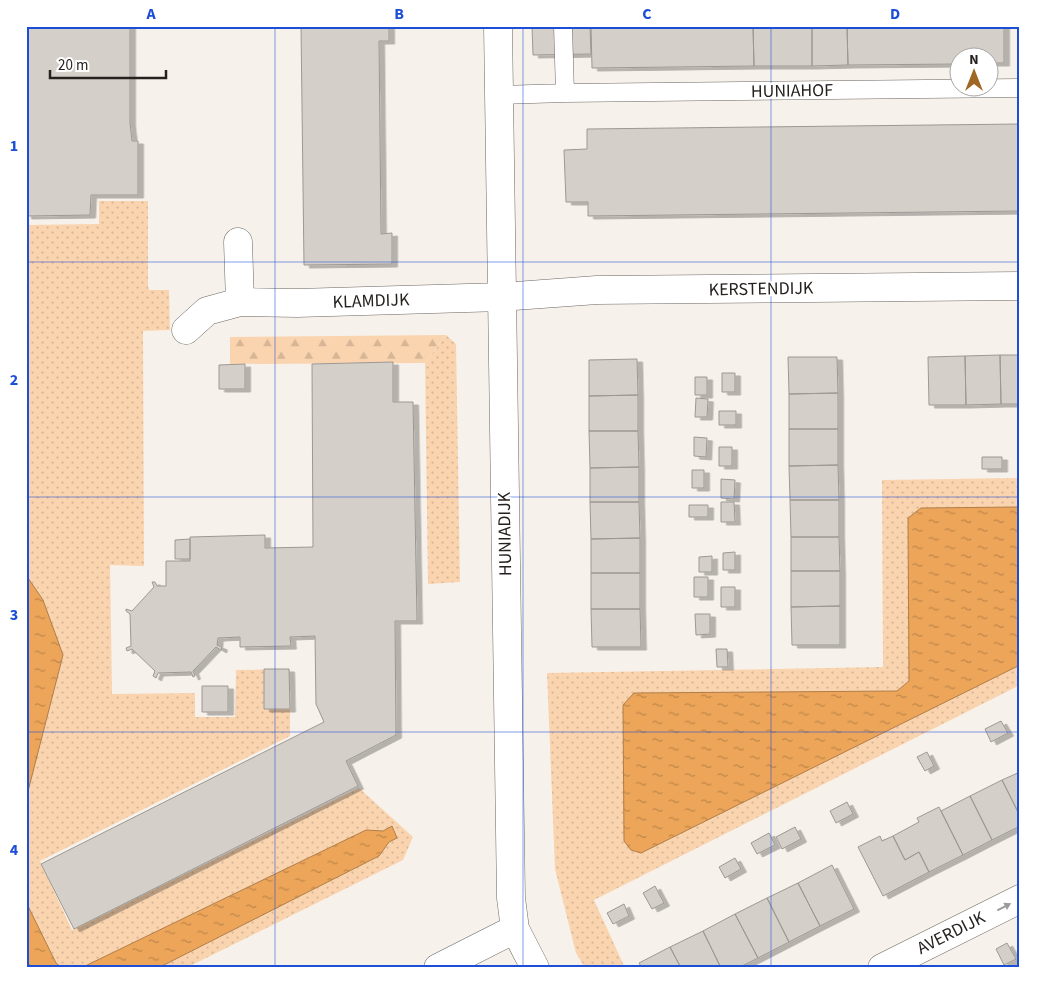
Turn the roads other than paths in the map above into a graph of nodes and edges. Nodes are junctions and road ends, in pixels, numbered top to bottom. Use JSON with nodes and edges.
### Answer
{"nodes":[{"id":1,"x":498,"y":26,"type":"edge"},
{"id":2,"x":563,"y":26,"type":"edge"},
{"id":3,"x":1020,"y":88,"type":"edge"},
{"id":4,"x":565,"y":94,"type":"junction"},
{"id":5,"x":499,"y":95,"type":"junction"},
{"id":6,"x":238,"y":242,"type":"dead end"},
{"id":7,"x":1020,"y":286,"type":"edge"},
{"id":8,"x":502,"y":297,"type":"junction"},
{"id":9,"x":240,"y":302,"type":"junction"},
{"id":10,"x":186,"y":330,"type":"dead end"},
{"id":11,"x":1020,"y":899,"type":"edge"},
{"id":12,"x":515,"y":929,"type":"junction"},
{"id":13,"x":438,"y":968,"type":"edge"},
{"id":14,"x":535,"y":968,"type":"edge"},
{"id":15,"x":882,"y":968,"type":"edge"}],
"edges":[{"from":1,"to":5,"type":"street","name":"HUNIADIJK"},
{"from":2,"to":4,"type":"lane"},
{"from":3,"to":4,"type":"lane","name":"HUNIAHOF"},
{"from":4,"to":5,"type":"lane"},
{"from":5,"to":8,"type":"street","name":"HUNIADIJK"},
{"from":6,"to":9,"type":"street"},
{"from":7,"to":8,"type":"street","name":"KERSTENDIJK"},
{"from":8,"to":9,"type":"street","name":"KLAMDIJK"},
{"from":8,"to":12,"type":"street","name":"HUNIADIJK"},
{"from":9,"to":10,"type":"street","name":"KLAMDIJK"},
{"from":15,"to":11,"type":"street","name":"AVERDIJK","one_way":true},
{"from":12,"to":13,"type":"street"},
{"from":12,"to":14,"type":"street","name":"HUNIADIJK"}]}
